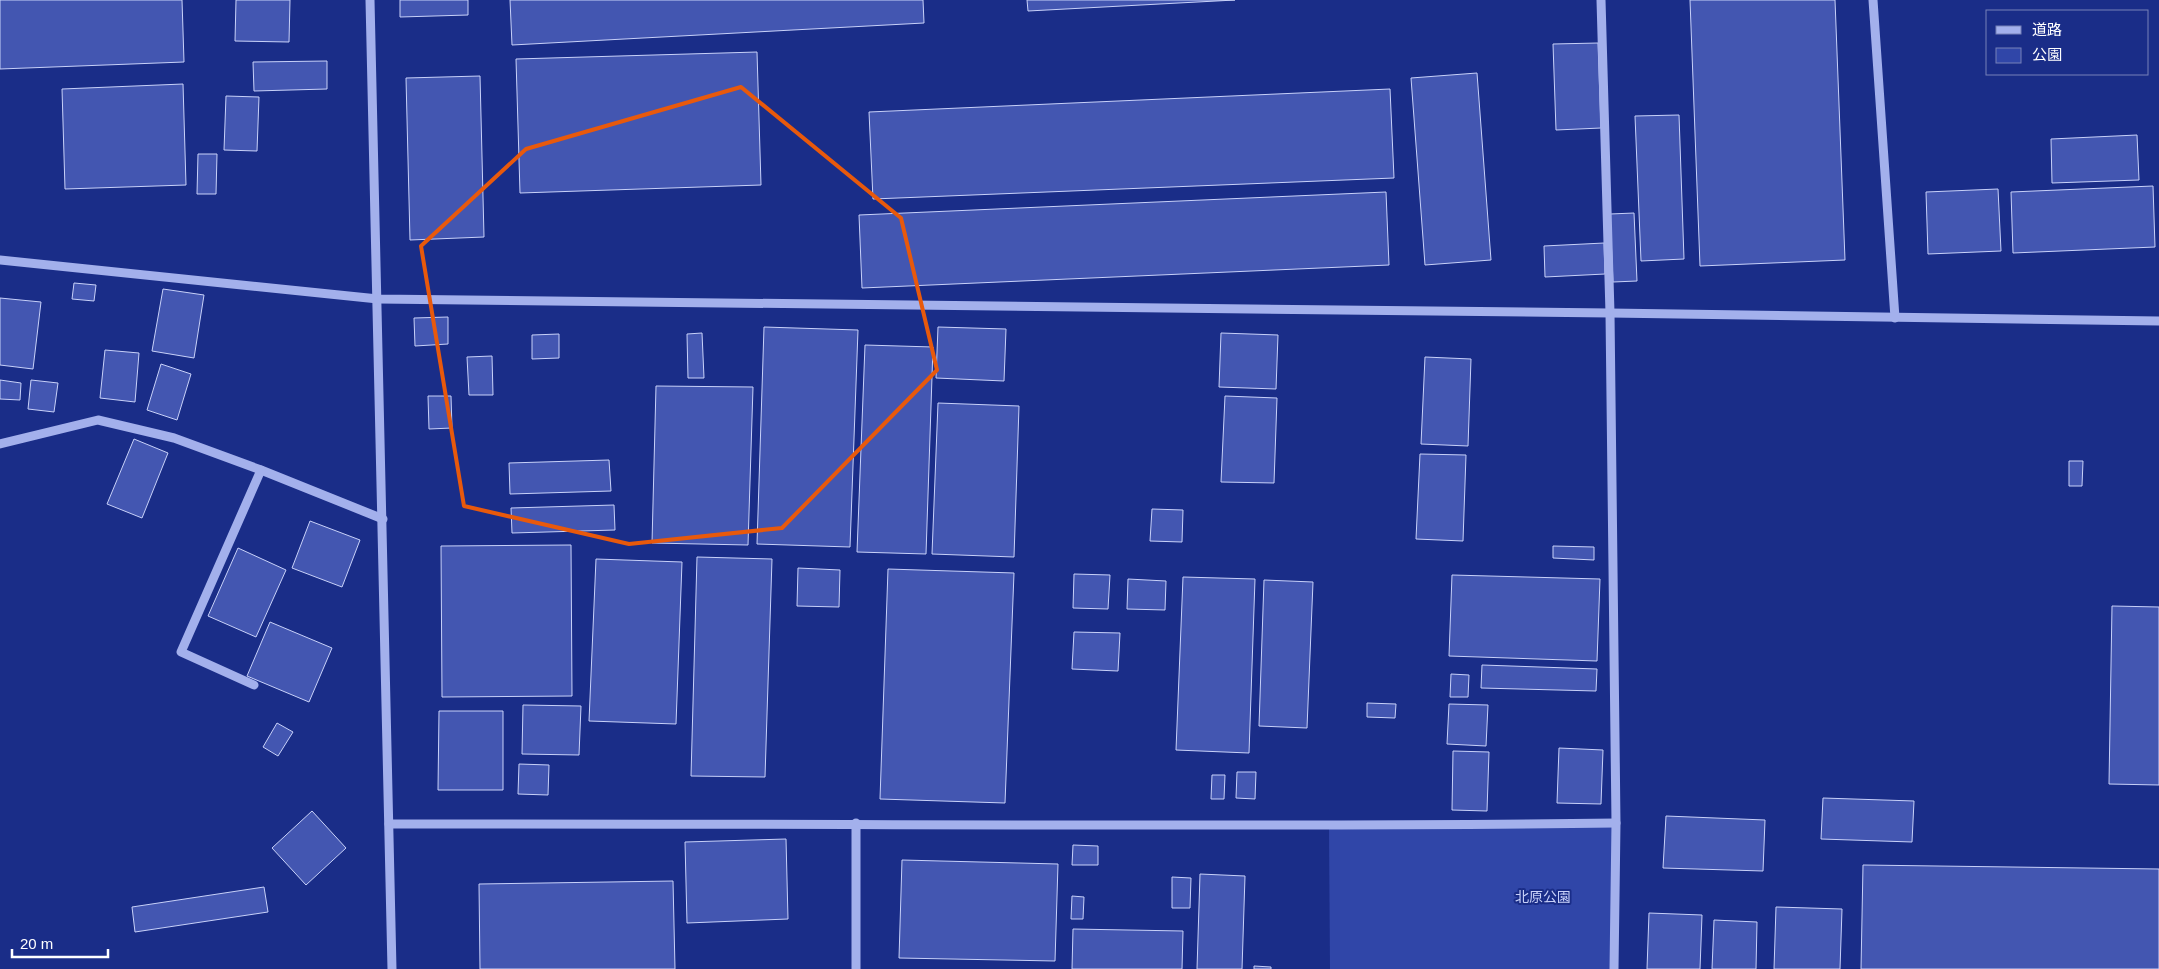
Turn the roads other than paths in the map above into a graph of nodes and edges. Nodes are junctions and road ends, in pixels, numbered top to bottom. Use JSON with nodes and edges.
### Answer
{"nodes":[{"id":1,"x":370,"y":0,"type":"edge"},
{"id":2,"x":1601,"y":0,"type":"edge"},
{"id":3,"x":1873,"y":0,"type":"edge"},
{"id":4,"x":0,"y":260,"type":"edge"},
{"id":5,"x":378,"y":299,"type":"junction"},
{"id":6,"x":1610,"y":313,"type":"junction"},
{"id":7,"x":1895,"y":318,"type":"junction"},
{"id":8,"x":2159,"y":321,"type":"edge"},
{"id":9,"x":0,"y":444,"type":"edge"},
{"id":10,"x":261,"y":470,"type":"junction"},
{"id":11,"x":383,"y":519,"type":"junction"},
{"id":12,"x":254,"y":685,"type":"dead end"},
{"id":13,"x":856,"y":823,"type":"junction"},
{"id":14,"x":1616,"y":823,"type":"junction"},
{"id":15,"x":389,"y":824,"type":"junction"},
{"id":16,"x":392,"y":969,"type":"edge"},
{"id":17,"x":856,"y":969,"type":"edge"},
{"id":18,"x":1614,"y":969,"type":"edge"}],
"edges":[{"from":1,"to":5,"type":"street"},
{"from":2,"to":6,"type":"street"},
{"from":3,"to":7,"type":"street"},
{"from":4,"to":5,"type":"street"},
{"from":5,"to":6,"type":"street"},
{"from":5,"to":11,"type":"street"},
{"from":6,"to":7,"type":"street"},
{"from":6,"to":14,"type":"street"},
{"from":7,"to":8,"type":"street"},
{"from":9,"to":10,"type":"street"},
{"from":10,"to":11,"type":"street"},
{"from":10,"to":12,"type":"street"},
{"from":11,"to":15,"type":"street"},
{"from":13,"to":14,"type":"street"},
{"from":13,"to":15,"type":"street"},
{"from":13,"to":17,"type":"street"},
{"from":14,"to":18,"type":"street"},
{"from":15,"to":16,"type":"street"}]}
